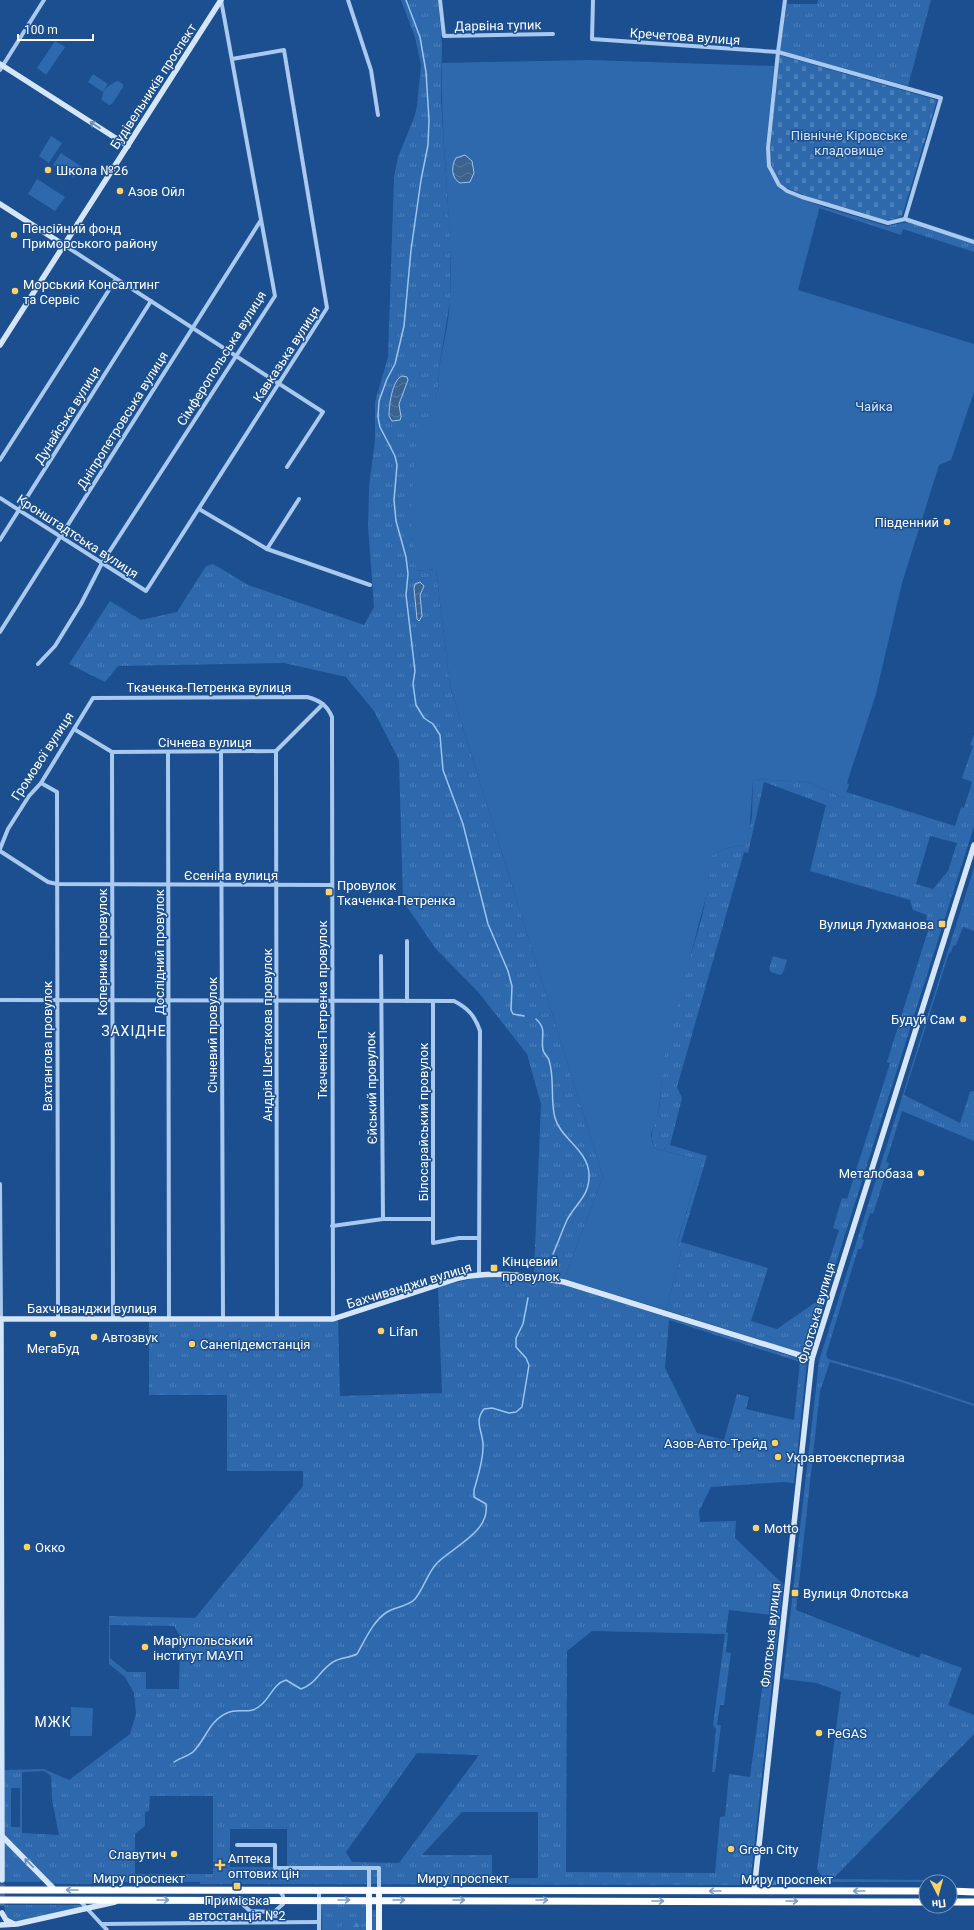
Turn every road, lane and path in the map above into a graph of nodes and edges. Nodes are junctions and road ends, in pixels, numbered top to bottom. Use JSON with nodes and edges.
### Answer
{"nodes":[{"id":1,"x":44,"y":0,"type":"edge"},
{"id":2,"x":221,"y":0,"type":"edge"},
{"id":3,"x":348,"y":0,"type":"edge"},
{"id":4,"x":440,"y":0,"type":"edge"},
{"id":5,"x":593,"y":0,"type":"edge"},
{"id":6,"x":781,"y":0,"type":"edge"},
{"id":7,"x":785,"y":0,"type":"edge"},
{"id":8,"x":553,"y":34,"type":"dead end"},
{"id":9,"x":778,"y":52,"type":"junction"},
{"id":10,"x":232,"y":59,"type":"junction"},
{"id":11,"x":1,"y":67,"type":"edge"},
{"id":12,"x":378,"y":114,"type":"dead end"},
{"id":13,"x":128,"y":146,"type":"junction"},
{"id":14,"x":0,"y":204,"type":"edge"},
{"id":15,"x":261,"y":219,"type":"junction"},
{"id":16,"x":905,"y":219,"type":"junction"},
{"id":17,"x":974,"y":242,"type":"edge"},
{"id":18,"x":64,"y":245,"type":"junction"},
{"id":19,"x":116,"y":279,"type":"junction"},
{"id":20,"x":151,"y":301,"type":"junction"},
{"id":21,"x":192,"y":328,"type":"junction"},
{"id":22,"x":0,"y":345,"type":"edge"},
{"id":23,"x":236,"y":356,"type":"junction"},
{"id":24,"x":279,"y":383,"type":"junction"},
{"id":25,"x":0,"y":460,"type":"edge"},
{"id":26,"x":287,"y":467,"type":"dead end"},
{"id":27,"x":0,"y":498,"type":"edge"},
{"id":28,"x":299,"y":499,"type":"dead end"},
{"id":29,"x":199,"y":509,"type":"junction"},
{"id":30,"x":19,"y":510,"type":"junction"},
{"id":31,"x":60,"y":536,"type":"junction"},
{"id":32,"x":0,"y":540,"type":"edge"},
{"id":33,"x":267,"y":549,"type":"junction"},
{"id":34,"x":102,"y":563,"type":"junction"},
{"id":35,"x":370,"y":585,"type":"dead end"},
{"id":36,"x":146,"y":591,"type":"joint"},
{"id":37,"x":0,"y":632,"type":"edge"},
{"id":38,"x":38,"y":664,"type":"dead end"},
{"id":39,"x":93,"y":698,"type":"joint"},
{"id":40,"x":323,"y":704,"type":"junction"},
{"id":41,"x":74,"y":729,"type":"junction"},
{"id":42,"x":276,"y":751,"type":"junction"},
{"id":43,"x":112,"y":752,"type":"junction"},
{"id":44,"x":168,"y":752,"type":"junction"},
{"id":45,"x":222,"y":752,"type":"junction"},
{"id":46,"x":41,"y":783,"type":"junction"},
{"id":47,"x":974,"y":845,"type":"edge"},
{"id":48,"x":0,"y":850,"type":"edge"},
{"id":49,"x":57,"y":884,"type":"junction"},
{"id":50,"x":112,"y":884,"type":"junction"},
{"id":51,"x":168,"y":884,"type":"junction"},
{"id":52,"x":222,"y":885,"type":"junction"},
{"id":53,"x":276,"y":885,"type":"junction"},
{"id":54,"x":332,"y":885,"type":"junction"},
{"id":55,"x":407,"y":942,"type":"dead end"},
{"id":56,"x":381,"y":956,"type":"dead end"},
{"id":57,"x":0,"y":1000,"type":"edge"},
{"id":58,"x":58,"y":1000,"type":"junction"},
{"id":59,"x":112,"y":1001,"type":"junction"},
{"id":60,"x":169,"y":1001,"type":"junction"},
{"id":61,"x":222,"y":1001,"type":"junction"},
{"id":62,"x":276,"y":1001,"type":"junction"},
{"id":63,"x":332,"y":1001,"type":"junction"},
{"id":64,"x":380,"y":1001,"type":"junction"},
{"id":65,"x":407,"y":1001,"type":"junction"},
{"id":66,"x":432,"y":1001,"type":"junction"},
{"id":67,"x":0,"y":1184,"type":"edge"},
{"id":68,"x":383,"y":1219,"type":"junction"},
{"id":69,"x":433,"y":1220,"type":"junction"},
{"id":70,"x":332,"y":1226,"type":"junction"},
{"id":71,"x":479,"y":1238,"type":"junction"},
{"id":72,"x":479,"y":1274,"type":"junction"},
{"id":73,"x":1,"y":1319,"type":"edge"},
{"id":74,"x":58,"y":1319,"type":"junction"},
{"id":75,"x":113,"y":1319,"type":"junction"},
{"id":76,"x":169,"y":1319,"type":"junction"},
{"id":77,"x":223,"y":1319,"type":"junction"},
{"id":78,"x":277,"y":1319,"type":"junction"},
{"id":79,"x":333,"y":1319,"type":"junction"},
{"id":80,"x":812,"y":1360,"type":"junction"},
{"id":81,"x":1,"y":1534,"type":"edge"},
{"id":82,"x":1,"y":1837,"type":"edge"},
{"id":83,"x":237,"y":1845,"type":"dead end"},
{"id":84,"x":369,"y":1868,"type":"junction"},
{"id":85,"x":2,"y":1880,"type":"dead end"},
{"id":86,"x":0,"y":1890,"type":"edge"},
{"id":87,"x":55,"y":1890,"type":"junction"},
{"id":88,"x":279,"y":1890,"type":"junction"},
{"id":89,"x":307,"y":1890,"type":"junction"},
{"id":90,"x":319,"y":1890,"type":"junction"},
{"id":91,"x":369,"y":1890,"type":"junction"},
{"id":92,"x":379,"y":1890,"type":"junction"},
{"id":93,"x":503,"y":1890,"type":"junction"},
{"id":94,"x":754,"y":1891,"type":"junction"},
{"id":95,"x":882,"y":1891,"type":"junction"},
{"id":96,"x":918,"y":1891,"type":"edge"},
{"id":97,"x":958,"y":1891,"type":"edge"},
{"id":98,"x":974,"y":1892,"type":"edge"},
{"id":99,"x":78,"y":1900,"type":"junction"},
{"id":100,"x":124,"y":1900,"type":"junction"},
{"id":101,"x":237,"y":1900,"type":"junction"},
{"id":102,"x":284,"y":1900,"type":"junction"},
{"id":103,"x":307,"y":1900,"type":"junction"},
{"id":104,"x":319,"y":1900,"type":"junction"},
{"id":105,"x":369,"y":1900,"type":"junction"},
{"id":106,"x":379,"y":1900,"type":"junction"},
{"id":107,"x":503,"y":1900,"type":"junction"},
{"id":108,"x":753,"y":1901,"type":"junction"},
{"id":109,"x":882,"y":1901,"type":"junction"},
{"id":110,"x":918,"y":1902,"type":"edge"},
{"id":111,"x":958,"y":1902,"type":"edge"},
{"id":112,"x":974,"y":1902,"type":"edge"},
{"id":113,"x":1,"y":1903,"type":"edge"},
{"id":114,"x":86,"y":1908,"type":"junction"},
{"id":115,"x":1,"y":1915,"type":"edge"},
{"id":116,"x":319,"y":1922,"type":"junction"},
{"id":117,"x":16,"y":1924,"type":"junction"},
{"id":118,"x":102,"y":1924,"type":"junction"},
{"id":119,"x":0,"y":1925,"type":"edge"},
{"id":120,"x":107,"y":1930,"type":"edge"},
{"id":121,"x":319,"y":1930,"type":"edge"},
{"id":122,"x":369,"y":1930,"type":"edge"},
{"id":123,"x":379,"y":1930,"type":"edge"}],
"edges":[{"from":1,"to":11,"type":"street"},
{"from":2,"to":10,"type":"street","name":"Сімферопольська вулиця"},
{"from":2,"to":13,"type":"street","name":"Будівельників проспект"},
{"from":3,"to":12,"type":"street"},
{"from":4,"to":8,"type":"street","name":"Дарвіна тупик"},
{"from":5,"to":9,"type":"street","name":"Кречетова вулиця"},
{"from":6,"to":7,"type":"street"},
{"from":7,"to":9,"type":"street"},
{"from":9,"to":16,"type":"street"},
{"from":9,"to":16,"type":"street","name":"Кречетова вулиця"},
{"from":10,"to":15,"type":"street","name":"Сімферопольська вулиця"},
{"from":10,"to":24,"type":"street","name":"Кавказька вулиця"},
{"from":13,"to":11,"type":"street","one_way":true},
{"from":13,"to":18,"type":"street","name":"Будівельників проспект"},
{"from":14,"to":18,"type":"street"},
{"from":15,"to":21,"type":"street","name":"Дніпропетровська вулиця"},
{"from":15,"to":23,"type":"street","name":"Сімферопольська вулиця"},
{"from":16,"to":17,"type":"street"},
{"from":18,"to":19,"type":"street"},
{"from":18,"to":22,"type":"street","name":"Будівельників проспект"},
{"from":19,"to":20,"type":"street"},
{"from":19,"to":25,"type":"street"},
{"from":20,"to":21,"type":"street"},
{"from":20,"to":30,"type":"street","name":"Дунайська вулиця"},
{"from":21,"to":23,"type":"street"},
{"from":21,"to":31,"type":"street","name":"Дніпропетровська вулиця"},
{"from":23,"to":24,"type":"street"},
{"from":23,"to":34,"type":"street","name":"Сімферопольська вулиця"},
{"from":24,"to":26,"type":"street"},
{"from":24,"to":29,"type":"street","name":"Кавказька вулиця"},
{"from":27,"to":30,"type":"street","name":"Кронштадтська вулиця"},
{"from":28,"to":33,"type":"street"},
{"from":29,"to":33,"type":"street"},
{"from":29,"to":36,"type":"street","name":"Кавказька вулиця"},
{"from":30,"to":31,"type":"street","name":"Кронштадтська вулиця"},
{"from":30,"to":32,"type":"street","name":"Дунайська вулиця"},
{"from":31,"to":34,"type":"street","name":"Кронштадтська вулиця"},
{"from":31,"to":37,"type":"street","name":"Дніпропетровська вулиця"},
{"from":33,"to":35,"type":"street"},
{"from":34,"to":36,"type":"street","name":"Кронштадтська вулиця"},
{"from":34,"to":38,"type":"street","name":"Сімферопольська вулиця"},
{"from":39,"to":40,"type":"street","name":"Ткаченка-Петренка вулиця"},
{"from":39,"to":41,"type":"street","name":"Громової вулиця"},
{"from":40,"to":42,"type":"street"},
{"from":40,"to":54,"type":"street","name":"Ткаченка-Петренка провулок"},
{"from":41,"to":43,"type":"street"},
{"from":41,"to":46,"type":"street","name":"Громової вулиця"},
{"from":42,"to":45,"type":"street","name":"Січнева вулиця"},
{"from":42,"to":53,"type":"street","name":"Андрія Шестакова провулок"},
{"from":43,"to":44,"type":"street","name":"Січнева вулиця"},
{"from":43,"to":50,"type":"street","name":"Коперника провулок"},
{"from":44,"to":45,"type":"street","name":"Січнева вулиця"},
{"from":44,"to":51,"type":"street","name":"Дослідний провулок"},
{"from":45,"to":52,"type":"street","name":"Січневий провулок"},
{"from":46,"to":48,"type":"street","name":"Громової вулиця"},
{"from":46,"to":49,"type":"street","name":"Вахтангова провулок"},
{"from":47,"to":80,"type":"street","name":"Флотська вулиця"},
{"from":48,"to":49,"type":"street"},
{"from":49,"to":50,"type":"street","name":"Єсеніна вулиця"},
{"from":49,"to":58,"type":"street","name":"Вахтангова провулок"},
{"from":50,"to":51,"type":"street","name":"Єсеніна вулиця"},
{"from":50,"to":59,"type":"street","name":"Коперника провулок"},
{"from":51,"to":52,"type":"street","name":"Єсеніна вулиця"},
{"from":51,"to":60,"type":"street","name":"Дослідний провулок"},
{"from":52,"to":53,"type":"street","name":"Єсеніна вулиця"},
{"from":52,"to":61,"type":"street","name":"Січневий провулок"},
{"from":53,"to":54,"type":"street","name":"Єсеніна вулиця"},
{"from":53,"to":62,"type":"street","name":"Андрія Шестакова провулок"},
{"from":54,"to":63,"type":"street","name":"Ткаченка-Петренка провулок"},
{"from":55,"to":65,"type":"street"},
{"from":56,"to":64,"type":"street","name":"Єйський провулок"},
{"from":57,"to":58,"type":"street"},
{"from":58,"to":59,"type":"street"},
{"from":58,"to":74,"type":"street","name":"Вахтангова провулок"},
{"from":59,"to":60,"type":"street"},
{"from":59,"to":75,"type":"street","name":"Коперника провулок"},
{"from":60,"to":61,"type":"street"},
{"from":60,"to":76,"type":"street","name":"Дослідний провулок"},
{"from":61,"to":62,"type":"street"},
{"from":61,"to":77,"type":"street","name":"Січневий провулок"},
{"from":62,"to":63,"type":"street"},
{"from":62,"to":78,"type":"street","name":"Андрія Шестакова провулок"},
{"from":63,"to":64,"type":"street"},
{"from":63,"to":70,"type":"street","name":"Ткаченка-Петренка провулок"},
{"from":64,"to":65,"type":"street"},
{"from":64,"to":68,"type":"street","name":"Єйський провулок"},
{"from":65,"to":66,"type":"street"},
{"from":66,"to":69,"type":"street","name":"Білосарайський провулок"},
{"from":66,"to":71,"type":"street"},
{"from":67,"to":73,"type":"street"},
{"from":68,"to":69,"type":"street"},
{"from":68,"to":70,"type":"street"},
{"from":69,"to":71,"type":"street","name":"Білосарайський провулок"},
{"from":70,"to":79,"type":"street","name":"Ткаченка-Петренка провулок"},
{"from":71,"to":72,"type":"street"},
{"from":72,"to":79,"type":"street","name":"Бахчиванджи вулиця"},
{"from":72,"to":80,"type":"street","name":"Бахчиванджи вулиця"},
{"from":73,"to":74,"type":"street","name":"Бахчиванджи вулиця"},
{"from":73,"to":81,"type":"street"},
{"from":74,"to":75,"type":"street","name":"Бахчиванджи вулиця"},
{"from":75,"to":76,"type":"street","name":"Бахчиванджи вулиця"},
{"from":76,"to":77,"type":"street","name":"Бахчиванджи вулиця"},
{"from":77,"to":78,"type":"street","name":"Бахчиванджи вулиця"},
{"from":78,"to":79,"type":"street","name":"Бахчиванджи вулиця"},
{"from":80,"to":94,"type":"street","name":"Флотська вулиця"},
{"from":81,"to":82,"type":"street"},
{"from":82,"to":85,"type":"street"},
{"from":87,"to":82,"type":"street","one_way":true},
{"from":83,"to":84,"type":"street"},
{"from":84,"to":91,"type":"street"},
{"from":84,"to":92,"type":"street"},
{"from":86,"to":87,"type":"highway","name":"Миру проспект"},
{"from":88,"to":87,"type":"highway","name":"Миру проспект","one_way":true},
{"from":88,"to":89,"type":"highway","name":"Миру проспект"},
{"from":88,"to":102,"type":"street"},
{"from":89,"to":90,"type":"highway","name":"Миру проспект"},
{"from":89,"to":103,"type":"highway"},
{"from":90,"to":91,"type":"highway","name":"Миру проспект"},
{"from":90,"to":104,"type":"street"},
{"from":91,"to":92,"type":"highway","name":"Миру проспект"},
{"from":91,"to":105,"type":"main road"},
{"from":92,"to":93,"type":"highway","name":"Миру проспект"},
{"from":92,"to":106,"type":"main road"},
{"from":94,"to":93,"type":"highway","name":"Миру проспект","one_way":true},
{"from":93,"to":107,"type":"highway"},
{"from":95,"to":94,"type":"highway","name":"Миру проспект","one_way":true},
{"from":94,"to":108,"type":"highway","name":"Флотська вулиця"},
{"from":95,"to":96,"type":"highway","name":"Миру проспект"},
{"from":95,"to":109,"type":"highway"},
{"from":97,"to":98,"type":"highway"},
{"from":99,"to":100,"type":"highway","name":"Миру проспект"},
{"from":99,"to":113,"type":"highway","name":"Миру проспект"},
{"from":99,"to":114,"type":"street"},
{"from":100,"to":101,"type":"highway","name":"Миру проспект","one_way":true},
{"from":100,"to":114,"type":"street"},
{"from":101,"to":102,"type":"highway","name":"Миру проспект"},
{"from":101,"to":102,"type":"street"},
{"from":102,"to":103,"type":"highway","name":"Миру проспект"},
{"from":103,"to":104,"type":"highway","name":"Миру проспект"},
{"from":104,"to":105,"type":"highway","name":"Миру проспект","one_way":true},
{"from":104,"to":116,"type":"street"},
{"from":105,"to":106,"type":"highway","name":"Миру проспект"},
{"from":105,"to":122,"type":"main road"},
{"from":106,"to":107,"type":"highway","name":"Миру проспект","one_way":true},
{"from":106,"to":123,"type":"main road"},
{"from":107,"to":108,"type":"highway","name":"Миру проспект","one_way":true},
{"from":108,"to":109,"type":"highway","name":"Миру проспект","one_way":true},
{"from":109,"to":110,"type":"highway","name":"Миру проспект"},
{"from":111,"to":112,"type":"highway"},
{"from":113,"to":115,"type":"street"},
{"from":114,"to":117,"type":"street"},
{"from":114,"to":118,"type":"street"},
{"from":115,"to":117,"type":"street"},
{"from":116,"to":118,"type":"street"},
{"from":116,"to":121,"type":"street"},
{"from":117,"to":119,"type":"street"},
{"from":118,"to":120,"type":"street"}]}
